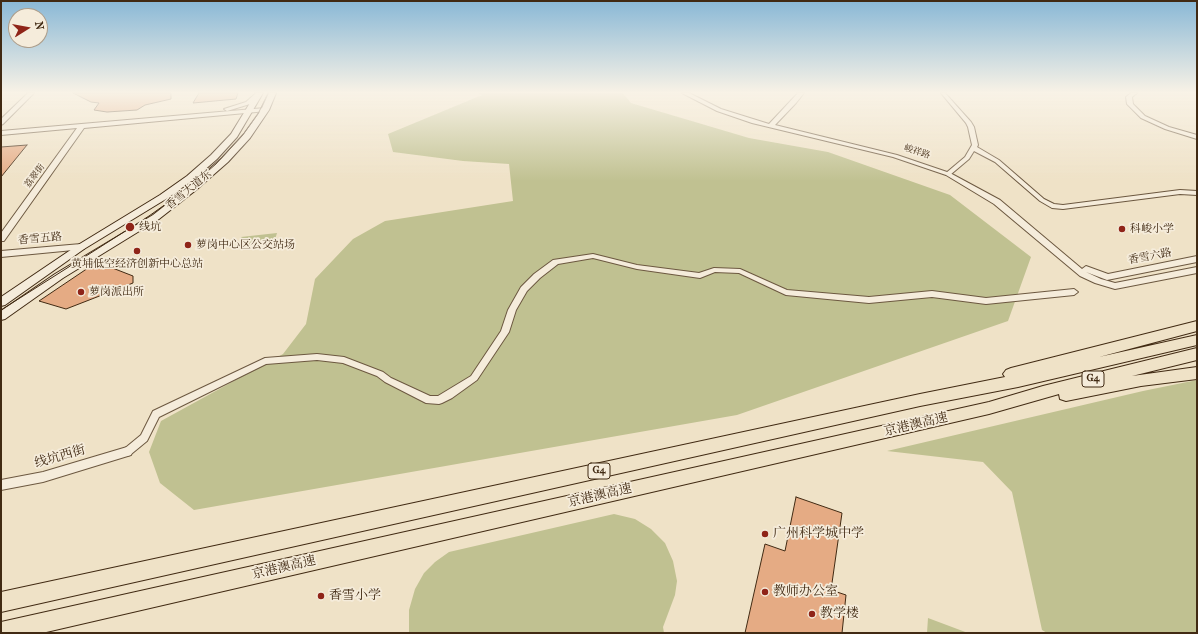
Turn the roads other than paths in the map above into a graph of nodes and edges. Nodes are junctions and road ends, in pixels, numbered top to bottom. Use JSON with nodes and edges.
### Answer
{"nodes":[{"id":1,"x":110,"y":123,"type":"edge"},
{"id":2,"x":237,"y":123,"type":"edge"},
{"id":3,"x":242,"y":123,"type":"edge"},
{"id":4,"x":257,"y":123,"type":"edge"},
{"id":5,"x":763,"y":123,"type":"edge"},
{"id":6,"x":764,"y":123,"type":"edge"},
{"id":7,"x":967,"y":123,"type":"edge"},
{"id":8,"x":1155,"y":123,"type":"edge"},
{"id":9,"x":768,"y":124,"type":"junction"},
{"id":10,"x":83,"y":125,"type":"junction"},
{"id":11,"x":1,"y":132,"type":"edge"},
{"id":12,"x":234,"y":135,"type":"junction"},
{"id":13,"x":1197,"y":137,"type":"edge"},
{"id":14,"x":974,"y":148,"type":"junction"},
{"id":15,"x":950,"y":173,"type":"junction"},
{"id":16,"x":1197,"y":193,"type":"edge"},
{"id":17,"x":1,"y":239,"type":"edge"},
{"id":18,"x":82,"y":246,"type":"junction"},
{"id":19,"x":1,"y":254,"type":"edge"},
{"id":20,"x":1197,"y":259,"type":"edge"},
{"id":21,"x":1197,"y":270,"type":"edge"},
{"id":22,"x":1107,"y":277,"type":"joint"},
{"id":23,"x":1115,"y":286,"type":"joint"},
{"id":24,"x":1074,"y":292,"type":"dead end"},
{"id":25,"x":1,"y":302,"type":"edge"},
{"id":26,"x":1,"y":316,"type":"edge"},
{"id":27,"x":1197,"y":326,"type":"edge"},
{"id":28,"x":1197,"y":340,"type":"edge"},
{"id":29,"x":1197,"y":354,"type":"edge"},
{"id":30,"x":1197,"y":373,"type":"edge"},
{"id":31,"x":920,"y":400,"type":"junction"},
{"id":32,"x":989,"y":408,"type":"junction"},
{"id":33,"x":126,"y":452,"type":"joint"},
{"id":34,"x":1,"y":485,"type":"edge"},
{"id":35,"x":1,"y":602,"type":"edge"},
{"id":36,"x":1,"y":632,"type":"edge"}],
"edges":[{"from":1,"to":10,"type":"street"},
{"from":2,"to":12,"type":"street"},
{"from":3,"to":12,"type":"main road","name":"香雪大道东"},
{"from":4,"to":26,"type":"main road","name":"香雪大道东"},
{"from":5,"to":9,"type":"street","name":"峻祥路"},
{"from":6,"to":9,"type":"street","name":"峻祥路"},
{"from":7,"to":14,"type":"street"},
{"from":8,"to":13,"type":"street"},
{"from":9,"to":15,"type":"street","name":"峻祥路"},
{"from":10,"to":11,"type":"street"},
{"from":10,"to":17,"type":"street","name":"荔翠街"},
{"from":12,"to":18,"type":"main road","name":"香雪大道东"},
{"from":14,"to":15,"type":"street"},
{"from":14,"to":16,"type":"street"},
{"from":15,"to":22,"type":"street","name":"峻祥路"},
{"from":15,"to":23,"type":"street","name":"峻祥路"},
{"from":18,"to":19,"type":"street","name":"香雪五路"},
{"from":18,"to":25,"type":"main road","name":"香雪大道东"},
{"from":20,"to":22,"type":"street","name":"香雪六路"},
{"from":21,"to":23,"type":"street","name":"香雪六路"},
{"from":24,"to":33,"type":"street"},
{"from":27,"to":31,"type":"highway"},
{"from":28,"to":31,"type":"highway","name":"京港澳高速","number":"G4"},
{"from":29,"to":32,"type":"highway","name":"京港澳高速","number":"G4"},
{"from":30,"to":32,"type":"highway"},
{"from":31,"to":35,"type":"highway","name":"京港澳高速","number":"G4"},
{"from":32,"to":36,"type":"highway","name":"京港澳高速","number":"G4"},
{"from":33,"to":34,"type":"street","name":"线坑西街"}]}
